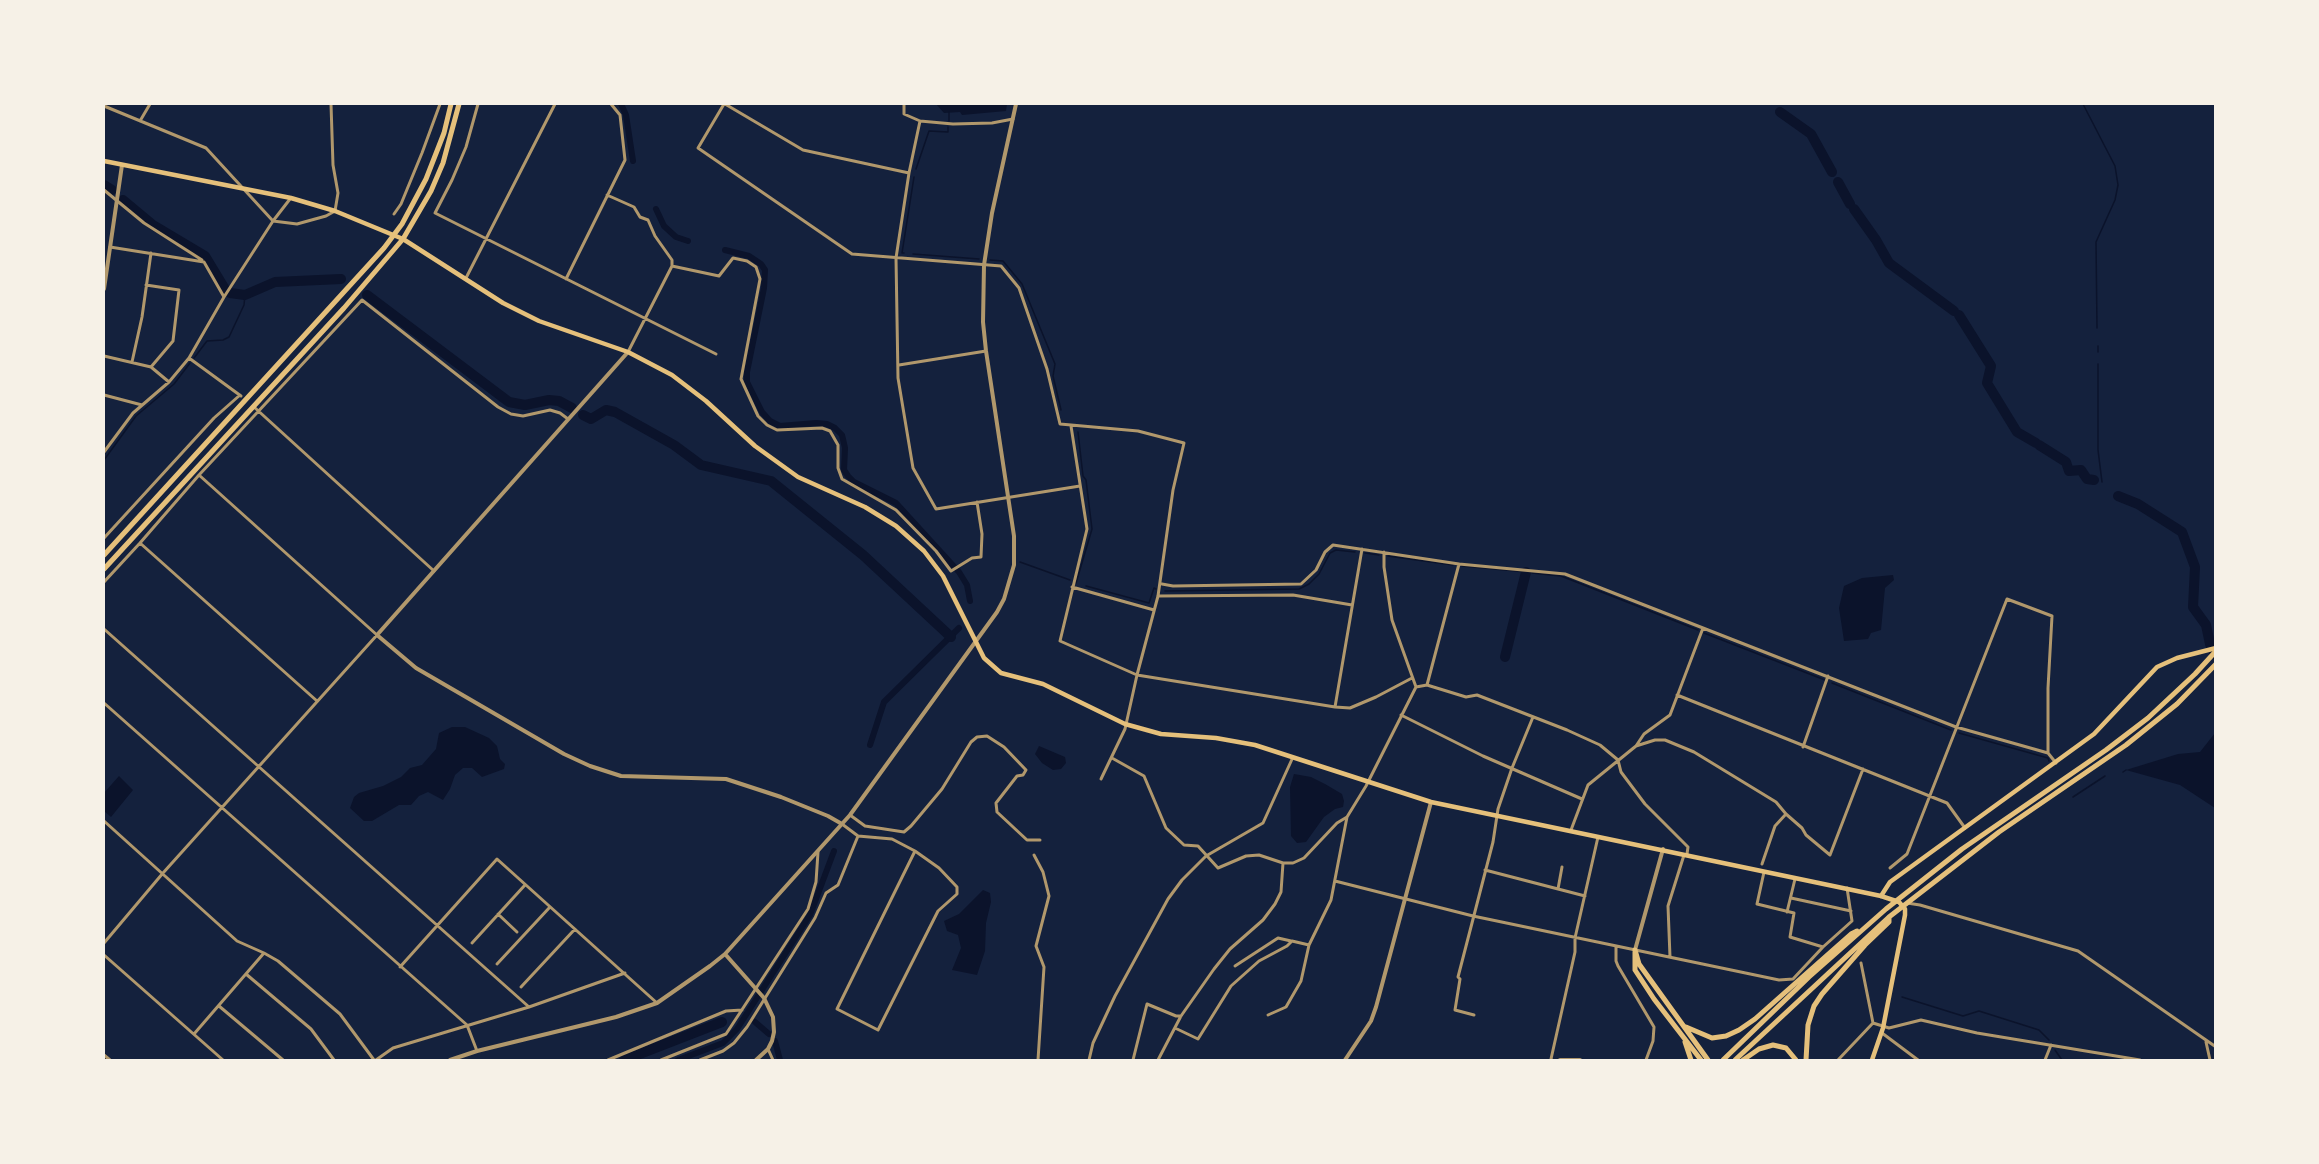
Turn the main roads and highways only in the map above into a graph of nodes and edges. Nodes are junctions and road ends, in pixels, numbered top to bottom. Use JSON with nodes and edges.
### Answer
{"nodes":[{"id":1,"x":451,"y":104,"type":"edge"},
{"id":2,"x":459,"y":104,"type":"edge"},
{"id":3,"x":104,"y":161,"type":"edge"},
{"id":4,"x":394,"y":235,"type":"junction"},
{"id":5,"x":403,"y":239,"type":"junction"},
{"id":6,"x":104,"y":555,"type":"edge"},
{"id":7,"x":104,"y":569,"type":"edge"},
{"id":8,"x":2215,"y":649,"type":"edge"},
{"id":9,"x":2214,"y":666,"type":"edge"},
{"id":10,"x":1881,"y":896,"type":"junction"},
{"id":11,"x":1891,"y":915,"type":"junction"},
{"id":12,"x":1864,"y":928,"type":"junction"},
{"id":13,"x":1635,"y":950,"type":"road end"},
{"id":14,"x":1683,"y":1029,"type":"junction"},
{"id":15,"x":1691,"y":1060,"type":"edge"},
{"id":16,"x":1701,"y":1060,"type":"edge"},
{"id":17,"x":1708,"y":1060,"type":"edge"},
{"id":18,"x":1723,"y":1060,"type":"edge"},
{"id":19,"x":1735,"y":1060,"type":"edge"},
{"id":20,"x":1743,"y":1060,"type":"edge"},
{"id":21,"x":1796,"y":1060,"type":"edge"},
{"id":22,"x":1806,"y":1060,"type":"edge"},
{"id":23,"x":1872,"y":1060,"type":"edge"}],
"edges":[{"from":1,"to":4,"type":"highway"},
{"from":2,"to":5,"type":"highway"},
{"from":3,"to":4,"type":"main road"},
{"from":4,"to":5,"type":"main road"},
{"from":4,"to":6,"type":"highway"},
{"from":5,"to":7,"type":"highway"},
{"from":5,"to":10,"type":"main road"},
{"from":8,"to":10,"type":"main road"},
{"from":8,"to":12,"type":"highway"},
{"from":9,"to":11,"type":"highway"},
{"from":10,"to":23,"type":"main road"},
{"from":11,"to":19,"type":"highway"},
{"from":11,"to":22,"type":"highway"},
{"from":12,"to":14,"type":"highway"},
{"from":12,"to":18,"type":"highway"},
{"from":13,"to":14,"type":"highway"},
{"from":14,"to":15,"type":"highway"},
{"from":14,"to":16,"type":"highway"},
{"from":14,"to":17,"type":"highway"},
{"from":20,"to":21,"type":"highway"}]}
